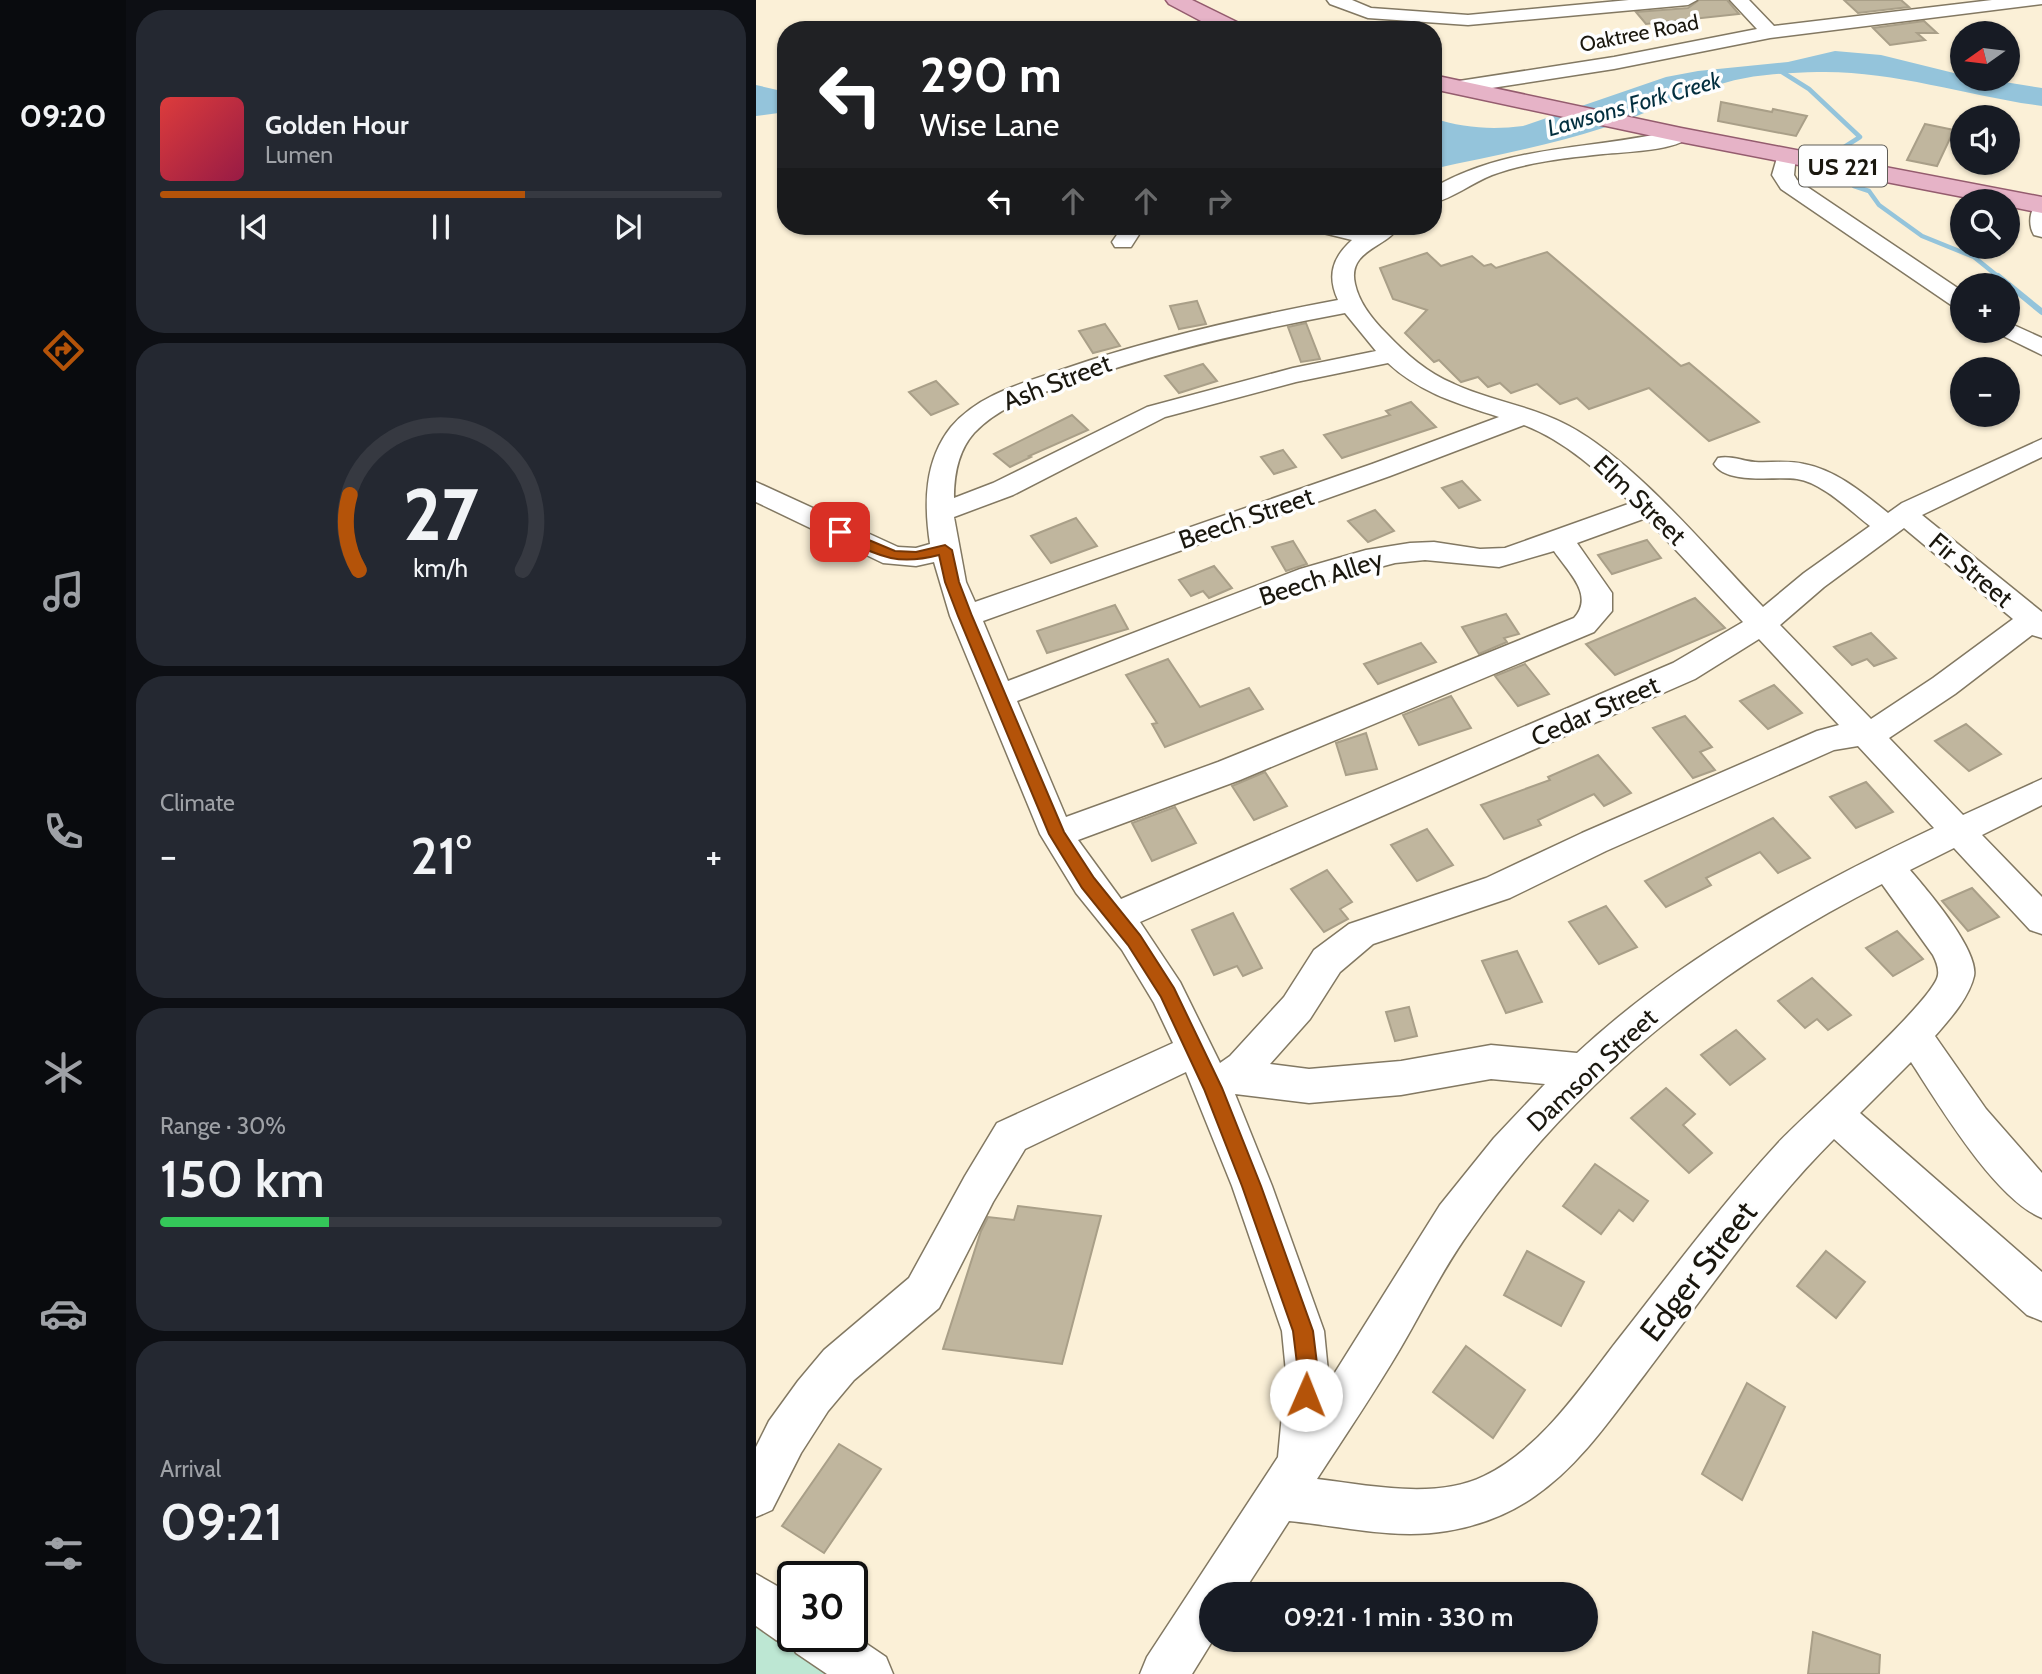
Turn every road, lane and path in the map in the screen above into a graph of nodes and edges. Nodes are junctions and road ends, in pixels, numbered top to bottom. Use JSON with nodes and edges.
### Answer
{"nodes":[{"id":1,"x":1176,"y":0,"type":"edge"},
{"id":2,"x":1336,"y":0,"type":"edge"},
{"id":3,"x":1688,"y":0,"type":"edge"},
{"id":4,"x":1739,"y":0,"type":"edge"},
{"id":5,"x":2037,"y":0,"type":"edge"},
{"id":6,"x":1217,"y":21,"type":"edge"},
{"id":7,"x":1770,"y":32,"type":"junction"},
{"id":8,"x":1442,"y":84,"type":"edge"},
{"id":9,"x":1459,"y":87,"type":"junction"},
{"id":10,"x":1681,"y":135,"type":"junction"},
{"id":11,"x":1786,"y":155,"type":"junction"},
{"id":12,"x":1442,"y":192,"type":"edge"},
{"id":13,"x":2042,"y":205,"type":"edge"},
{"id":14,"x":2042,"y":212,"type":"edge"},
{"id":15,"x":2042,"y":230,"type":"edge"},
{"id":16,"x":1128,"y":235,"type":"edge"},
{"id":17,"x":1375,"y":235,"type":"edge"},
{"id":18,"x":1123,"y":242,"type":"dead end"},
{"id":19,"x":1950,"y":294,"type":"edge"},
{"id":20,"x":1351,"y":305,"type":"junction"},
{"id":21,"x":2020,"y":336,"type":"edge"},
{"id":22,"x":2042,"y":348,"type":"edge"},
{"id":23,"x":1392,"y":355,"type":"junction"},
{"id":24,"x":1525,"y":416,"type":"junction"},
{"id":25,"x":2042,"y":447,"type":"edge"},
{"id":26,"x":1727,"y":464,"type":"dead end"},
{"id":27,"x":756,"y":491,"type":"edge"},
{"id":28,"x":1650,"y":506,"type":"junction"},
{"id":29,"x":942,"y":512,"type":"junction"},
{"id":30,"x":1897,"y":519,"type":"junction"},
{"id":31,"x":1560,"y":540,"type":"junction"},
{"id":32,"x":945,"y":550,"type":"junction"},
{"id":33,"x":965,"y":616,"type":"junction"},
{"id":34,"x":1762,"y":624,"type":"junction"},
{"id":35,"x":2037,"y":624,"type":"edge"},
{"id":36,"x":1000,"y":695,"type":"junction"},
{"id":37,"x":1865,"y":735,"type":"junction"},
{"id":38,"x":2042,"y":791,"type":"edge"},
{"id":39,"x":1957,"y":833,"type":"junction"},
{"id":40,"x":1057,"y":834,"type":"junction"},
{"id":41,"x":1888,"y":866,"type":"junction"},
{"id":42,"x":1116,"y":917,"type":"junction"},
{"id":43,"x":2042,"y":920,"type":"edge"},
{"id":44,"x":1913,"y":1034,"type":"junction"},
{"id":45,"x":1195,"y":1050,"type":"junction"},
{"id":46,"x":1586,"y":1071,"type":"junction"},
{"id":47,"x":1222,"y":1082,"type":"junction"},
{"id":48,"x":1833,"y":1112,"type":"junction"},
{"id":49,"x":2042,"y":1199,"type":"edge"},
{"id":50,"x":2042,"y":1300,"type":"edge"},
{"id":51,"x":1289,"y":1480,"type":"junction"},
{"id":52,"x":756,"y":1494,"type":"edge"},
{"id":53,"x":1223,"y":1582,"type":"edge"},
{"id":54,"x":756,"y":1598,"type":"edge"},
{"id":55,"x":777,"y":1612,"type":"edge"},
{"id":56,"x":1199,"y":1619,"type":"edge"},
{"id":57,"x":837,"y":1652,"type":"edge"},
{"id":58,"x":869,"y":1674,"type":"edge"},
{"id":59,"x":1164,"y":1674,"type":"edge"}],
"edges":[{"from":1,"to":6,"type":"main road"},
{"from":2,"to":3,"type":"street"},
{"from":4,"to":7,"type":"street"},
{"from":5,"to":7,"type":"street","name":"Oaktree Road"},
{"from":7,"to":9,"type":"street","name":"Oaktree Road"},
{"from":8,"to":9,"type":"main road","number":"US 221"},
{"from":9,"to":10,"type":"main road","number":"US 221"},
{"from":10,"to":11,"type":"main road","number":"US 221"},
{"from":10,"to":12,"type":"street"},
{"from":11,"to":13,"type":"main road","number":"US 221"},
{"from":11,"to":19,"type":"street"},
{"from":14,"to":15,"type":"street"},
{"from":16,"to":18,"type":"street"},
{"from":17,"to":20,"type":"street","name":"Elm Street"},
{"from":20,"to":23,"type":"street","name":"Elm Street"},
{"from":20,"to":29,"type":"street","name":"Ash Street"},
{"from":21,"to":22,"type":"street"},
{"from":23,"to":24,"type":"street","name":"Elm Street"},
{"from":23,"to":29,"type":"street"},
{"from":24,"to":28,"type":"street","name":"Elm Street"},
{"from":24,"to":33,"type":"street","name":"Beech Street"},
{"from":25,"to":30,"type":"street","name":"Cedar Street"},
{"from":26,"to":30,"type":"street","name":"Fir Street"},
{"from":27,"to":32,"type":"street"},
{"from":28,"to":31,"type":"street","name":"Beech Alley"},
{"from":28,"to":34,"type":"street","name":"Elm Street"},
{"from":29,"to":32,"type":"street","name":"Ash Street"},
{"from":30,"to":34,"type":"street","name":"Cedar Street"},
{"from":30,"to":35,"type":"street","name":"Fir Street"},
{"from":31,"to":36,"type":"street","name":"Beech Alley"},
{"from":31,"to":40,"type":"street"},
{"from":32,"to":33,"type":"street","name":"Ash Street"},
{"from":33,"to":36,"type":"street","name":"Ash Street"},
{"from":34,"to":37,"type":"street","name":"Elm Street"},
{"from":34,"to":42,"type":"street","name":"Cedar Street"},
{"from":35,"to":37,"type":"street"},
{"from":36,"to":40,"type":"street","name":"Ash Street"},
{"from":37,"to":39,"type":"street","name":"Elm Street"},
{"from":37,"to":47,"type":"street"},
{"from":38,"to":39,"type":"street","name":"Damson Street"},
{"from":39,"to":41,"type":"street","name":"Damson Street"},
{"from":39,"to":43,"type":"street","name":"Elm Street"},
{"from":40,"to":42,"type":"street","name":"Ash Street"},
{"from":41,"to":44,"type":"street","name":"Edger Street"},
{"from":41,"to":46,"type":"street","name":"Damson Street"},
{"from":42,"to":45,"type":"street","name":"Ash Street"},
{"from":44,"to":48,"type":"street","name":"Edger Street"},
{"from":44,"to":49,"type":"street"},
{"from":45,"to":47,"type":"street","name":"Ash Street"},
{"from":45,"to":52,"type":"street"},
{"from":46,"to":47,"type":"street"},
{"from":46,"to":51,"type":"street","name":"Damson Street"},
{"from":47,"to":51,"type":"street","name":"Ash Street"},
{"from":48,"to":50,"type":"street"},
{"from":48,"to":51,"type":"street","name":"Edger Street"},
{"from":51,"to":53,"type":"street","name":"Damson Street"},
{"from":54,"to":55,"type":"street"},
{"from":56,"to":59,"type":"street"},
{"from":57,"to":58,"type":"street"}]}
